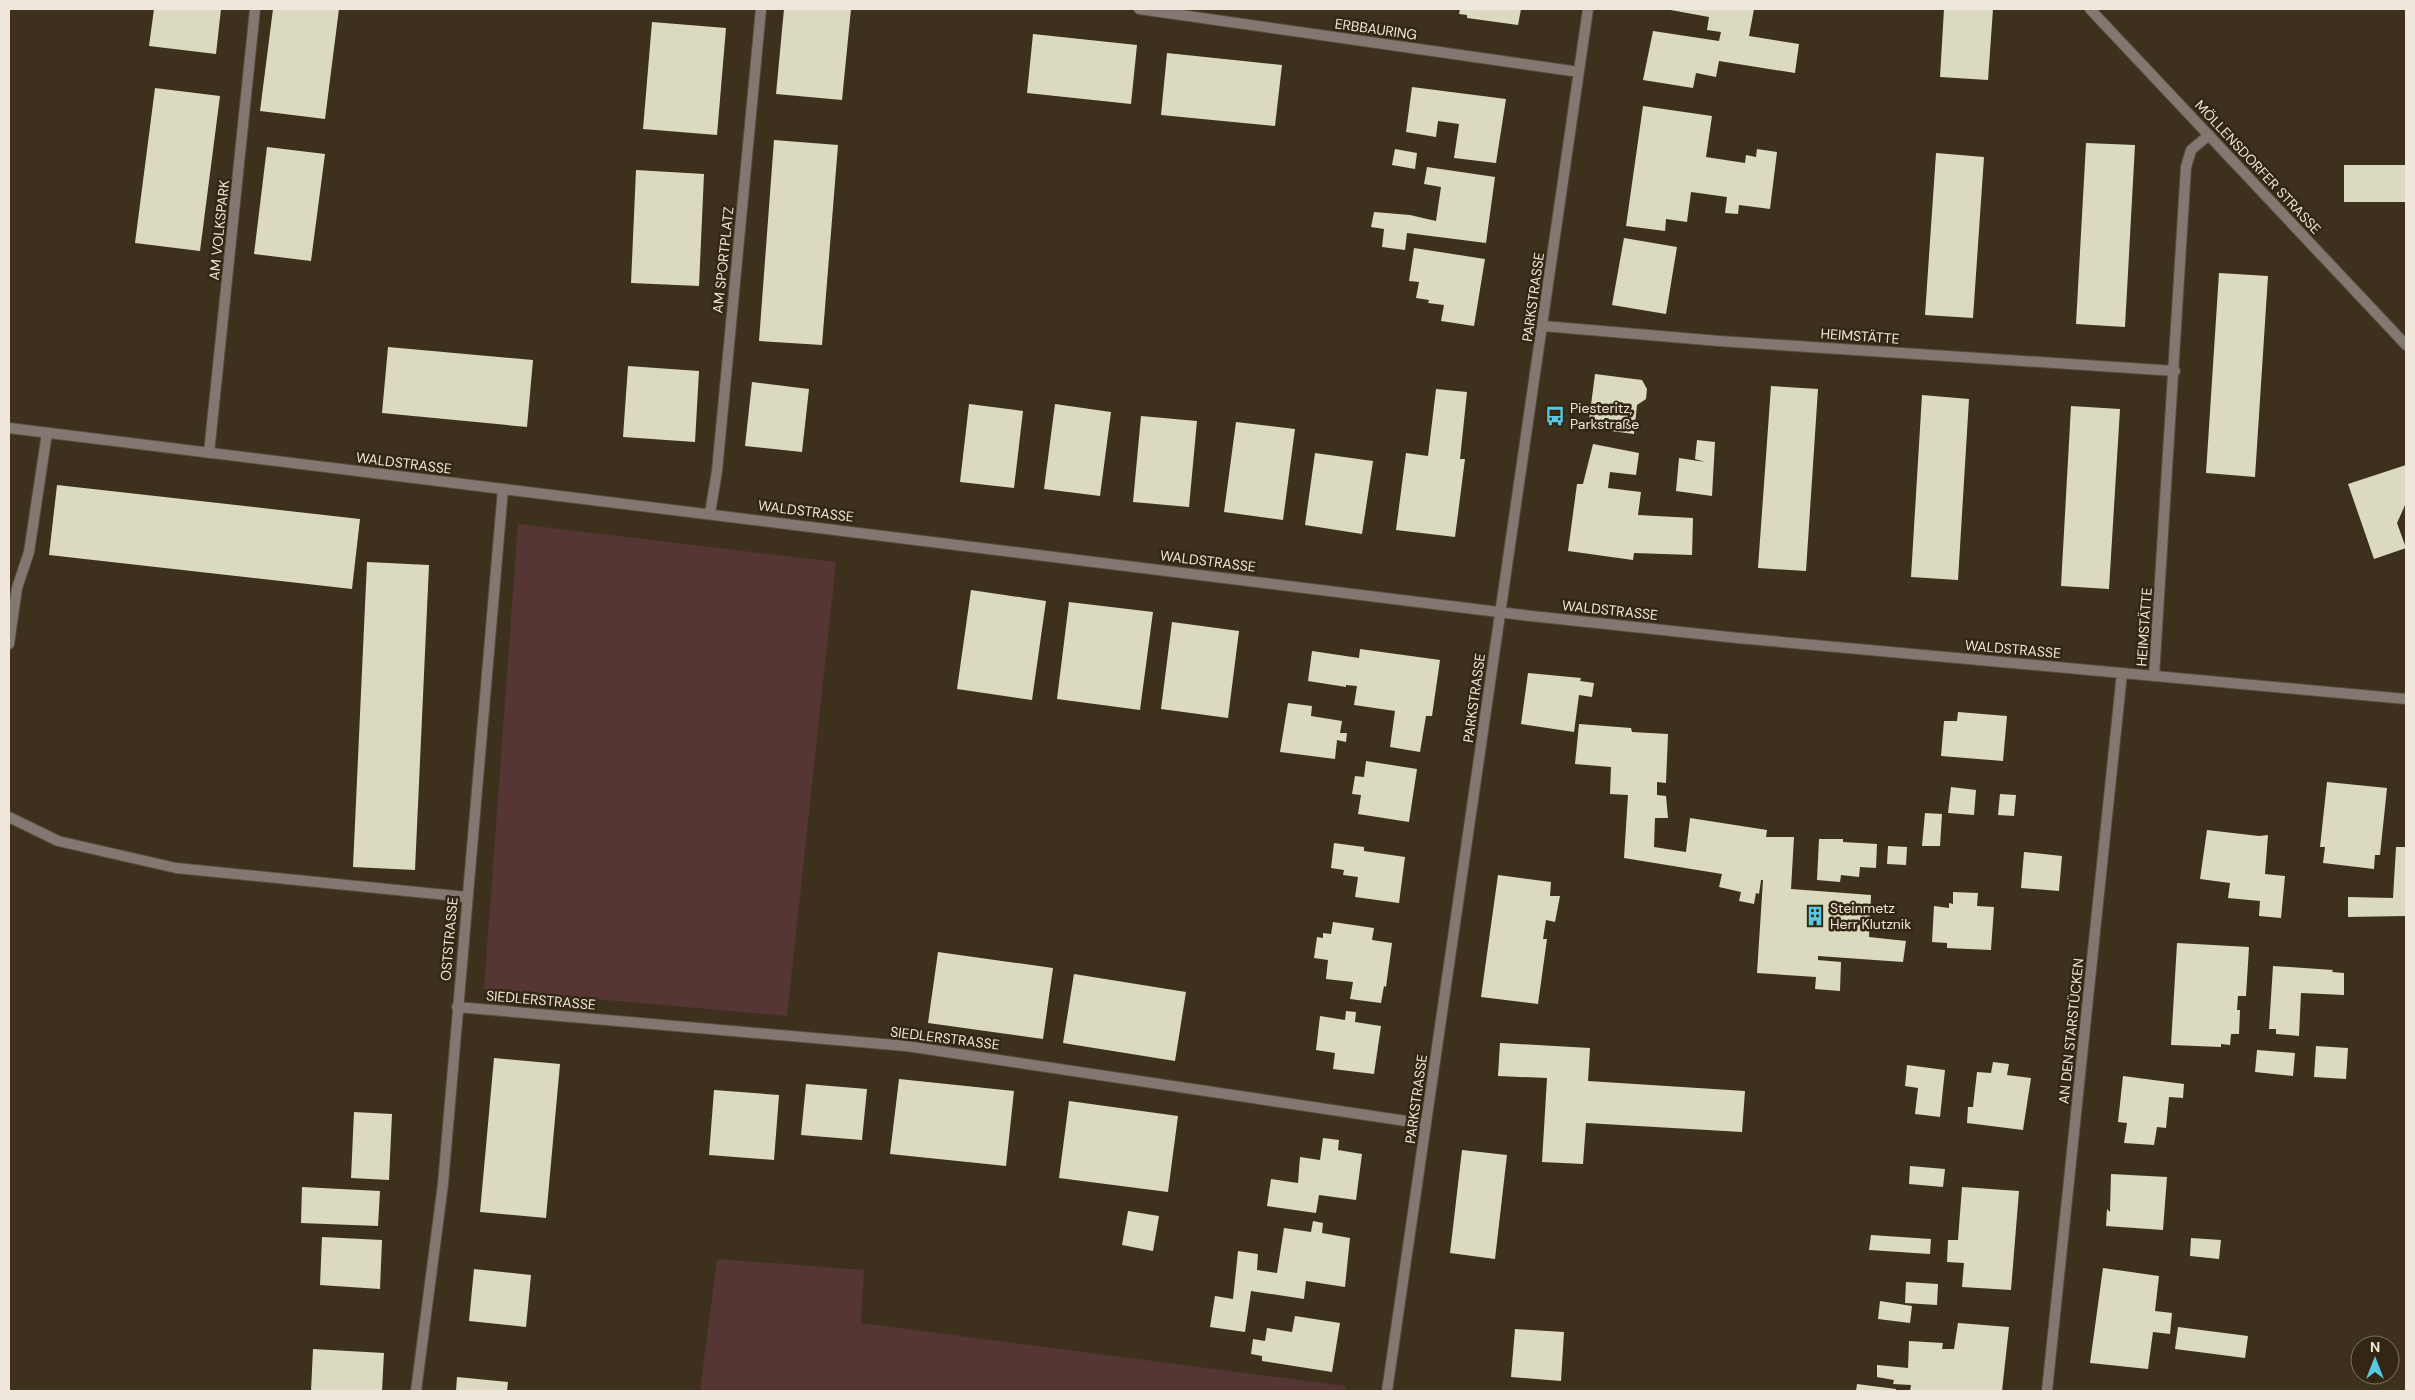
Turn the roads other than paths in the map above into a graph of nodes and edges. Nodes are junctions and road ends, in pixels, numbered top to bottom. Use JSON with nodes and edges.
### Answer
{"nodes":[{"id":1,"x":255,"y":9,"type":"edge"},
{"id":2,"x":761,"y":9,"type":"edge"},
{"id":3,"x":1138,"y":9,"type":"edge"},
{"id":4,"x":1588,"y":9,"type":"edge"},
{"id":5,"x":2090,"y":9,"type":"edge"},
{"id":6,"x":1579,"y":72,"type":"junction"},
{"id":7,"x":2209,"y":135,"type":"junction"},
{"id":8,"x":1543,"y":326,"type":"junction"},
{"id":9,"x":2406,"y":345,"type":"edge"},
{"id":10,"x":2175,"y":371,"type":"junction"},
{"id":11,"x":9,"y":428,"type":"edge"},
{"id":12,"x":47,"y":433,"type":"junction"},
{"id":13,"x":209,"y":453,"type":"junction"},
{"id":14,"x":503,"y":489,"type":"junction"},
{"id":15,"x":710,"y":513,"type":"junction"},
{"id":16,"x":1500,"y":612,"type":"junction"},
{"id":17,"x":9,"y":644,"type":"edge"},
{"id":18,"x":2122,"y":673,"type":"junction"},
{"id":19,"x":2154,"y":676,"type":"junction"},
{"id":20,"x":2406,"y":699,"type":"edge"},
{"id":21,"x":9,"y":817,"type":"edge"},
{"id":22,"x":467,"y":897,"type":"junction"},
{"id":23,"x":456,"y":1006,"type":"junction"},
{"id":24,"x":1426,"y":1124,"type":"junction"},
{"id":25,"x":416,"y":1391,"type":"edge"},
{"id":26,"x":1387,"y":1391,"type":"edge"},
{"id":27,"x":2048,"y":1391,"type":"edge"}],
"edges":[{"from":1,"to":13,"type":"street","name":"AM VOLKSPARK"},
{"from":2,"to":15,"type":"street","name":"AM SPORTPLATZ"},
{"from":3,"to":6,"type":"street","name":"ERBBAURING"},
{"from":4,"to":6,"type":"street","name":"PARKSTRASSE"},
{"from":5,"to":7,"type":"street","name":"MÖLLENSDORFER STRASSE"},
{"from":6,"to":8,"type":"street","name":"PARKSTRASSE"},
{"from":7,"to":9,"type":"street","name":"MÖLLENSDORFER STRASSE"},
{"from":7,"to":10,"type":"street","name":"HEIMSTÄTTE"},
{"from":8,"to":10,"type":"street","name":"HEIMSTÄTTE"},
{"from":8,"to":16,"type":"street","name":"PARKSTRASSE"},
{"from":10,"to":19,"type":"street","name":"HEIMSTÄTTE"},
{"from":11,"to":12,"type":"street","name":"WALDSTRASSE"},
{"from":12,"to":13,"type":"street","name":"WALDSTRASSE"},
{"from":12,"to":17,"type":"street"},
{"from":13,"to":14,"type":"street","name":"WALDSTRASSE"},
{"from":14,"to":15,"type":"street","name":"WALDSTRASSE"},
{"from":14,"to":22,"type":"street","name":"OSTSTRASSE"},
{"from":15,"to":16,"type":"street","name":"WALDSTRASSE"},
{"from":16,"to":18,"type":"street","name":"WALDSTRASSE"},
{"from":16,"to":24,"type":"street","name":"PARKSTRASSE"},
{"from":18,"to":19,"type":"street","name":"WALDSTRASSE"},
{"from":18,"to":27,"type":"street","name":"AN DEN STARSTÜCKEN"},
{"from":19,"to":20,"type":"street","name":"WALDSTRASSE"},
{"from":21,"to":22,"type":"street"},
{"from":22,"to":23,"type":"street","name":"OSTSTRASSE"},
{"from":23,"to":24,"type":"street","name":"SIEDLERSTRASSE"},
{"from":23,"to":25,"type":"street","name":"OSTSTRASSE"},
{"from":24,"to":26,"type":"street","name":"PARKSTRASSE"}]}
